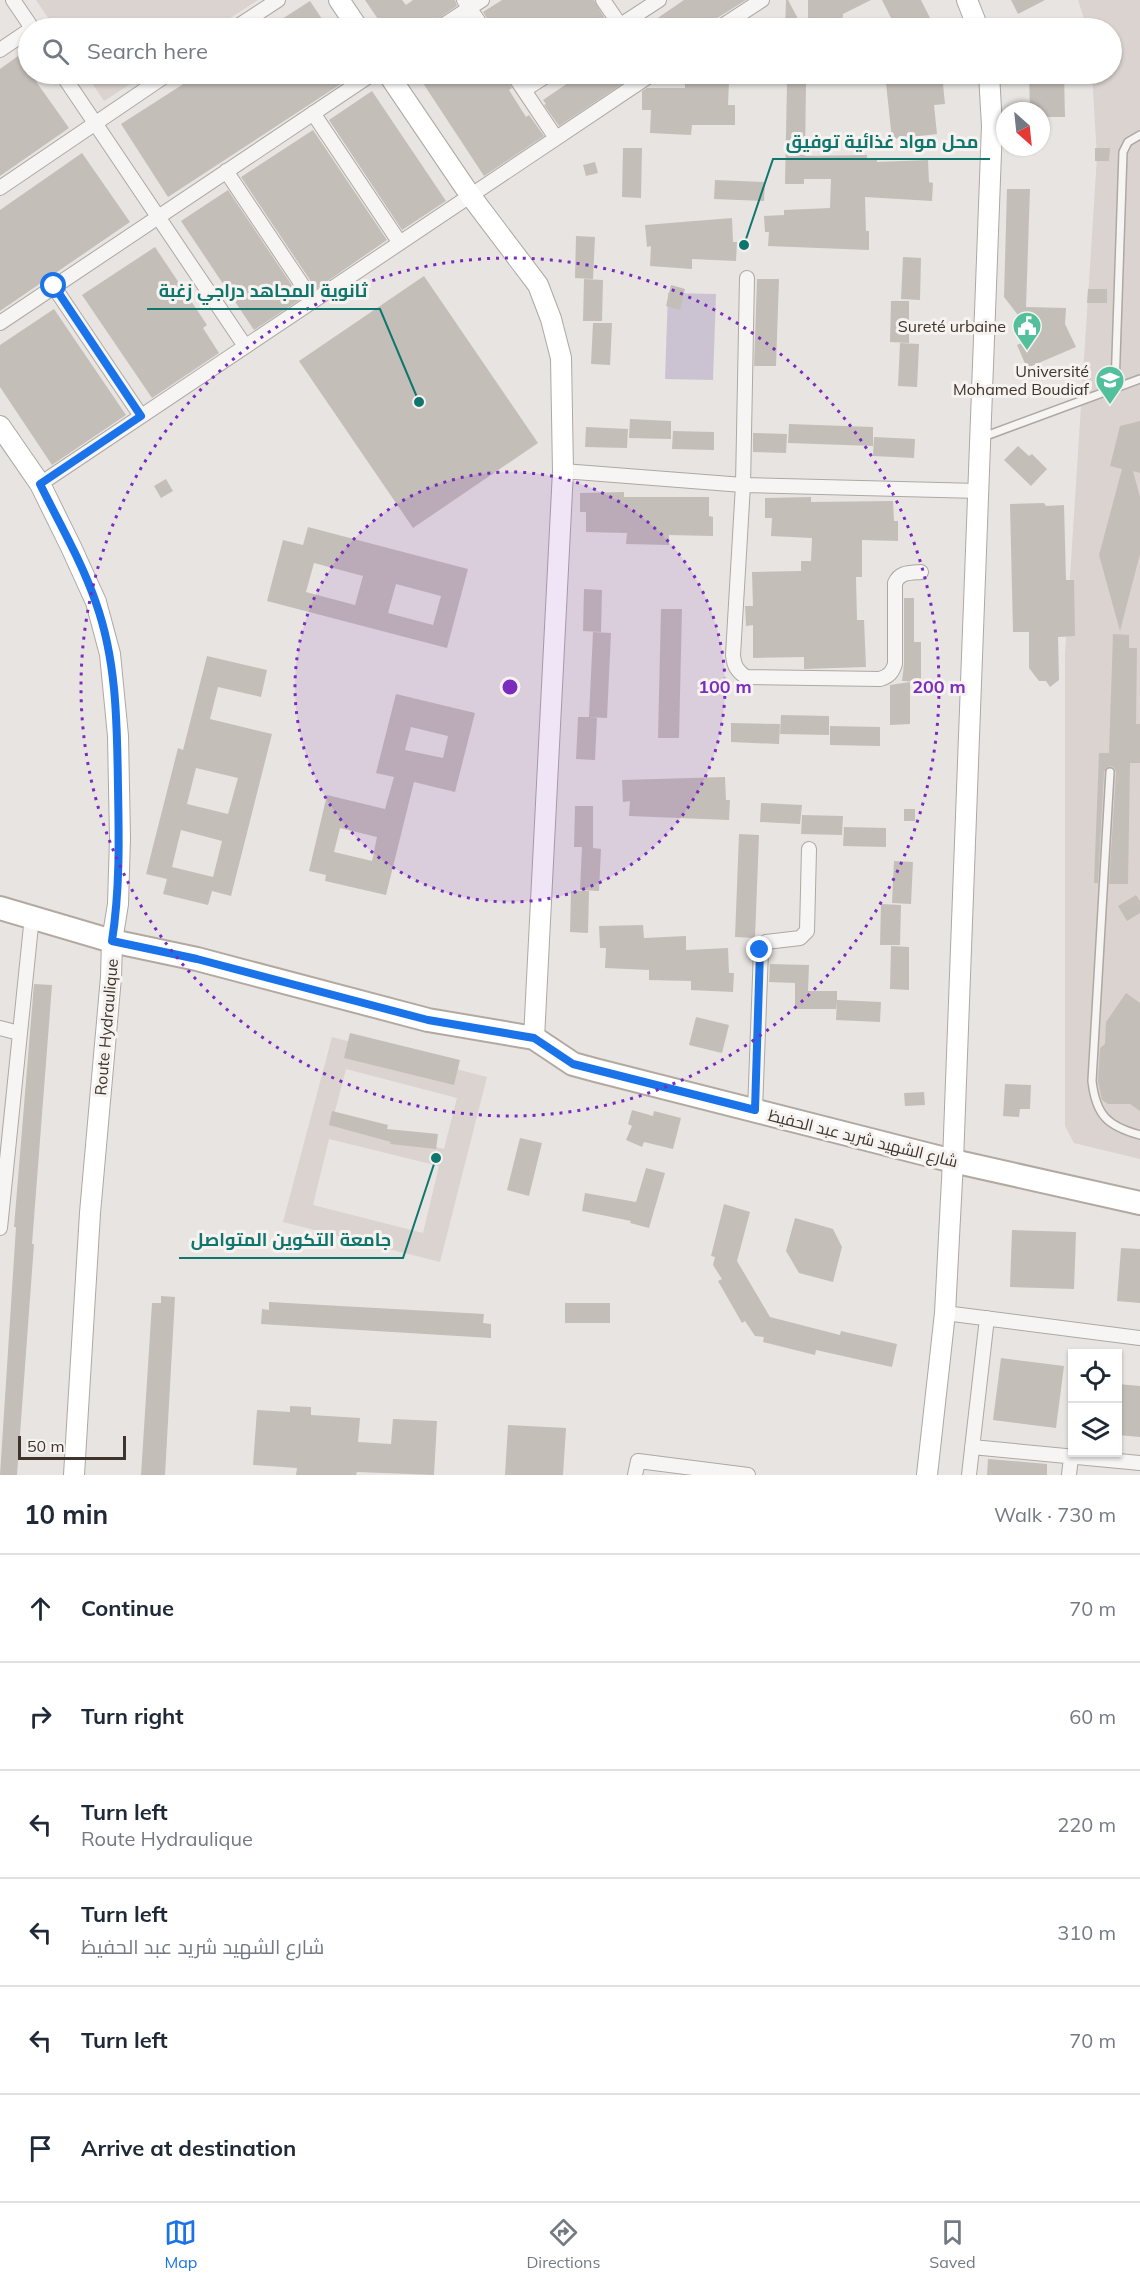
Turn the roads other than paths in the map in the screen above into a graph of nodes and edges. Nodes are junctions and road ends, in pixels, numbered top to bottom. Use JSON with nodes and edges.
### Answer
{"nodes":[{"id":1,"x":13,"y":0,"type":"edge"},
{"id":2,"x":278,"y":0,"type":"edge"},
{"id":3,"x":339,"y":0,"type":"edge"},
{"id":4,"x":482,"y":0,"type":"edge"},
{"id":5,"x":603,"y":0,"type":"edge"},
{"id":6,"x":659,"y":0,"type":"edge"},
{"id":7,"x":967,"y":0,"type":"edge"},
{"id":8,"x":753,"y":2,"type":"edge"},
{"id":9,"x":467,"y":4,"type":"edge"},
{"id":10,"x":23,"y":18,"type":"edge"},
{"id":11,"x":250,"y":18,"type":"edge"},
{"id":12,"x":351,"y":18,"type":"edge"},
{"id":13,"x":451,"y":18,"type":"edge"},
{"id":14,"x":476,"y":18,"type":"edge"},
{"id":15,"x":613,"y":18,"type":"edge"},
{"id":16,"x":633,"y":18,"type":"edge"},
{"id":17,"x":732,"y":18,"type":"edge"},
{"id":18,"x":974,"y":18,"type":"edge"},
{"id":19,"x":18,"y":38,"type":"edge"},
{"id":20,"x":0,"y":50,"type":"edge"},
{"id":21,"x":69,"y":84,"type":"edge"},
{"id":22,"x":153,"y":84,"type":"edge"},
{"id":23,"x":357,"y":84,"type":"edge"},
{"id":24,"x":395,"y":84,"type":"edge"},
{"id":25,"x":520,"y":84,"type":"edge"},
{"id":26,"x":533,"y":84,"type":"edge"},
{"id":27,"x":637,"y":84,"type":"edge"},
{"id":28,"x":990,"y":84,"type":"edge"},
{"id":29,"x":524,"y":90,"type":"junction"},
{"id":30,"x":313,"y":113,"type":"junction"},
{"id":31,"x":95,"y":122,"type":"junction"},
{"id":32,"x":1140,"y":135,"type":"edge"},
{"id":33,"x":556,"y":138,"type":"junction"},
{"id":34,"x":226,"y":171,"type":"junction"},
{"id":35,"x":0,"y":188,"type":"edge"},
{"id":36,"x":470,"y":195,"type":"junction"},
{"id":37,"x":158,"y":217,"type":"junction"},
{"id":38,"x":400,"y":243,"type":"junction"},
{"id":39,"x":747,"y":278,"type":"dead end"},
{"id":40,"x":54,"y":286,"type":"junction"},
{"id":41,"x":313,"y":301,"type":"junction"},
{"id":42,"x":0,"y":323,"type":"edge"},
{"id":43,"x":245,"y":346,"type":"junction"},
{"id":44,"x":1140,"y":379,"type":"edge"},
{"id":45,"x":1115,"y":387,"type":"junction"},
{"id":46,"x":141,"y":416,"type":"junction"},
{"id":47,"x":0,"y":426,"type":"edge"},
{"id":48,"x":981,"y":438,"type":"junction"},
{"id":49,"x":563,"y":471,"type":"junction"},
{"id":50,"x":40,"y":484,"type":"junction"},
{"id":51,"x":743,"y":485,"type":"junction"},
{"id":52,"x":979,"y":491,"type":"junction"},
{"id":53,"x":921,"y":572,"type":"dead end"},
{"id":54,"x":1110,"y":772,"type":"dead end"},
{"id":55,"x":809,"y":849,"type":"dead end"},
{"id":56,"x":0,"y":908,"type":"edge"},
{"id":57,"x":32,"y":916,"type":"junction"},
{"id":58,"x":112,"y":941,"type":"junction"},
{"id":59,"x":0,"y":1028,"type":"edge"},
{"id":60,"x":18,"y":1033,"type":"junction"},
{"id":61,"x":534,"y":1038,"type":"junction"},
{"id":62,"x":755,"y":1110,"type":"junction"},
{"id":63,"x":1140,"y":1136,"type":"edge"},
{"id":64,"x":953,"y":1161,"type":"junction"},
{"id":65,"x":1140,"y":1203,"type":"edge"},
{"id":66,"x":0,"y":1226,"type":"edge"},
{"id":67,"x":945,"y":1312,"type":"junction"},
{"id":68,"x":987,"y":1318,"type":"junction"},
{"id":69,"x":1140,"y":1338,"type":"edge"},
{"id":70,"x":972,"y":1447,"type":"junction"},
{"id":71,"x":1068,"y":1457,"type":"edge"},
{"id":72,"x":1071,"y":1457,"type":"joint"},
{"id":73,"x":1140,"y":1463,"type":"edge"},
{"id":74,"x":74,"y":1475,"type":"edge"},
{"id":75,"x":635,"y":1475,"type":"edge"},
{"id":76,"x":748,"y":1475,"type":"edge"},
{"id":77,"x":927,"y":1475,"type":"edge"},
{"id":78,"x":969,"y":1475,"type":"edge"},
{"id":79,"x":1069,"y":1475,"type":"edge"}],
"edges":[{"from":1,"to":10,"type":"street"},
{"from":2,"to":11,"type":"street"},
{"from":3,"to":12,"type":"main road"},
{"from":4,"to":9,"type":"street"},
{"from":5,"to":15,"type":"street"},
{"from":6,"to":16,"type":"street"},
{"from":7,"to":18,"type":"main road"},
{"from":8,"to":17,"type":"street"},
{"from":9,"to":13,"type":"street"},
{"from":9,"to":14,"type":"street"},
{"from":19,"to":20,"type":"street"},
{"from":21,"to":31,"type":"street"},
{"from":22,"to":31,"type":"street"},
{"from":23,"to":30,"type":"street"},
{"from":24,"to":36,"type":"main road"},
{"from":25,"to":29,"type":"street"},
{"from":26,"to":29,"type":"street"},
{"from":27,"to":33,"type":"street"},
{"from":28,"to":48,"type":"main road"},
{"from":29,"to":33,"type":"street"},
{"from":30,"to":34,"type":"street"},
{"from":30,"to":38,"type":"street"},
{"from":31,"to":35,"type":"street"},
{"from":31,"to":37,"type":"street"},
{"from":32,"to":45,"type":"lane"},
{"from":33,"to":36,"type":"street"},
{"from":34,"to":37,"type":"street"},
{"from":34,"to":41,"type":"street"},
{"from":36,"to":38,"type":"street"},
{"from":36,"to":49,"type":"main road"},
{"from":37,"to":40,"type":"street"},
{"from":37,"to":43,"type":"street"},
{"from":38,"to":41,"type":"street"},
{"from":39,"to":51,"type":"street"},
{"from":40,"to":42,"type":"street"},
{"from":40,"to":46,"type":"street"},
{"from":41,"to":43,"type":"street"},
{"from":43,"to":46,"type":"street"},
{"from":44,"to":45,"type":"lane"},
{"from":45,"to":48,"type":"lane"},
{"from":46,"to":50,"type":"street"},
{"from":47,"to":50,"type":"main road","name":"Route Hydraulique"},
{"from":48,"to":52,"type":"main road"},
{"from":49,"to":51,"type":"street"},
{"from":49,"to":61,"type":"main road"},
{"from":50,"to":58,"type":"main road","name":"Route Hydraulique"},
{"from":51,"to":52,"type":"street"},
{"from":51,"to":53,"type":"street"},
{"from":52,"to":64,"type":"main road"},
{"from":54,"to":63,"type":"lane"},
{"from":55,"to":62,"type":"street"},
{"from":56,"to":57,"type":"main road","name":"شارع الشهيد شريد عبد الحفيظ"},
{"from":57,"to":58,"type":"main road","name":"شارع الشهيد شريد عبد الحفيظ"},
{"from":57,"to":60,"type":"street"},
{"from":58,"to":61,"type":"main road","name":"شارع الشهيد شريد عبد الحفيظ"},
{"from":58,"to":74,"type":"main road","name":"Route Hydraulique"},
{"from":59,"to":60,"type":"street"},
{"from":60,"to":66,"type":"street"},
{"from":61,"to":62,"type":"main road","name":"شارع الشهيد شريد عبد الحفيظ"},
{"from":62,"to":64,"type":"main road","name":"شارع الشهيد شريد عبد الحفيظ"},
{"from":64,"to":65,"type":"main road","name":"شارع الشهيد شريد عبد الحفيظ"},
{"from":64,"to":67,"type":"main road"},
{"from":67,"to":68,"type":"street"},
{"from":67,"to":77,"type":"main road"},
{"from":68,"to":69,"type":"street"},
{"from":68,"to":70,"type":"street"},
{"from":70,"to":71,"type":"street"},
{"from":70,"to":78,"type":"street"},
{"from":72,"to":73,"type":"street"},
{"from":72,"to":79,"type":"street"},
{"from":75,"to":76,"type":"street"}]}
